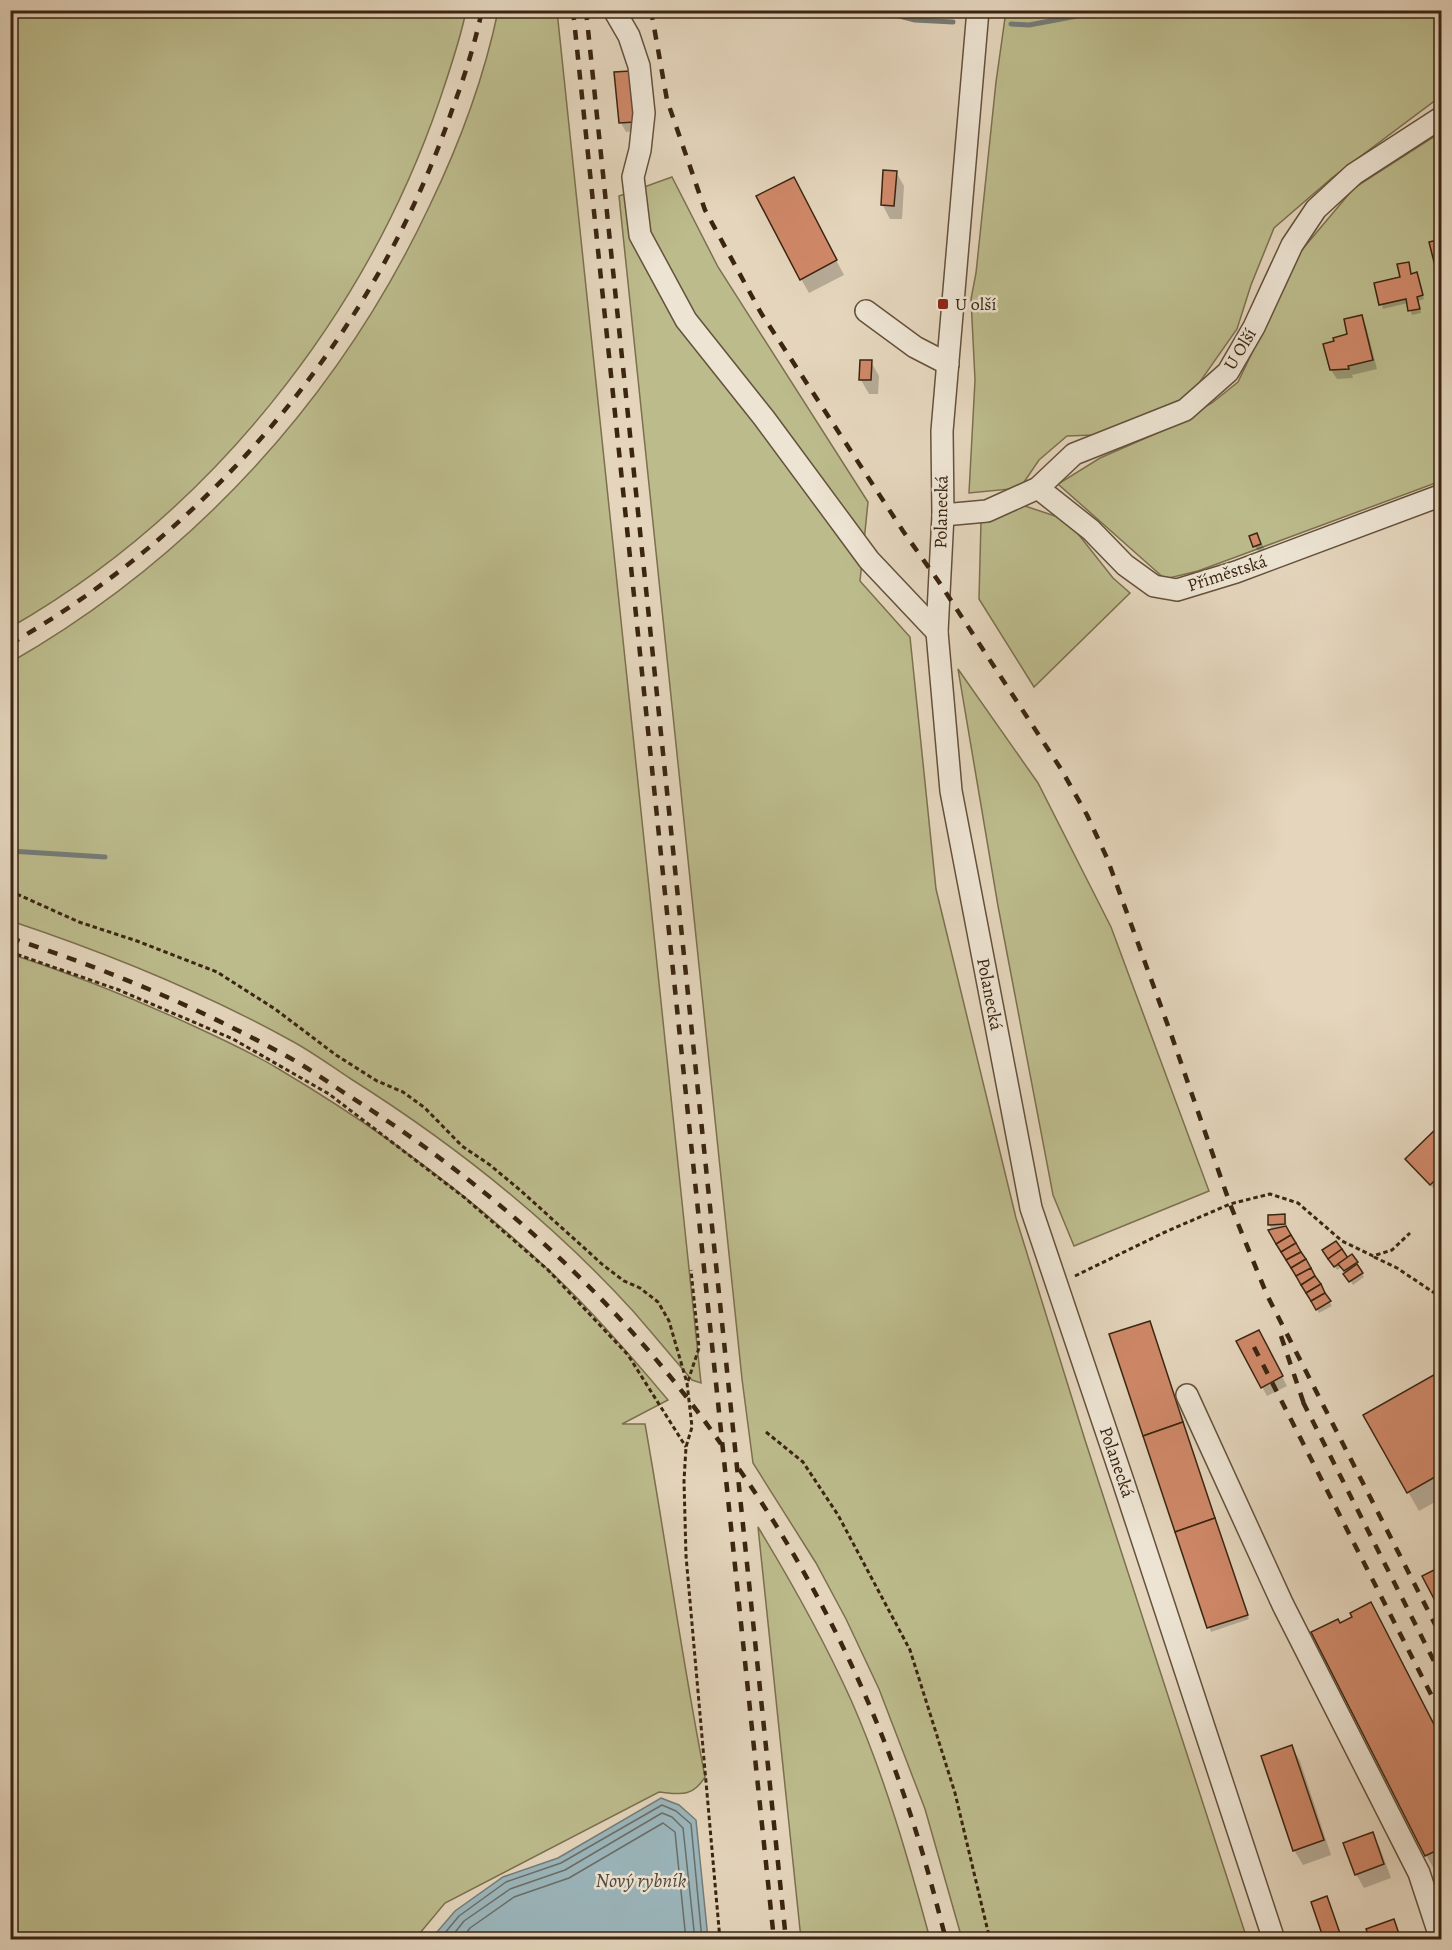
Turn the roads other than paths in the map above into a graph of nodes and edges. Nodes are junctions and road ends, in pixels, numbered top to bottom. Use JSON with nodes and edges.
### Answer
{"nodes":[{"id":1,"x":614,"y":10,"type":"edge"},
{"id":2,"x":978,"y":10,"type":"edge"},
{"id":3,"x":1442,"y":117,"type":"edge"},
{"id":4,"x":866,"y":311,"type":"dead end"},
{"id":5,"x":948,"y":364,"type":"junction"},
{"id":6,"x":1038,"y":488,"type":"junction"},
{"id":7,"x":1442,"y":495,"type":"edge"},
{"id":8,"x":943,"y":515,"type":"junction"},
{"id":9,"x":937,"y":632,"type":"junction"},
{"id":10,"x":1187,"y":1395,"type":"dead end"},
{"id":11,"x":1274,"y":1940,"type":"edge"},
{"id":12,"x":1442,"y":1940,"type":"edge"}],
"edges":[{"from":1,"to":9,"type":"street"},
{"from":2,"to":5,"type":"street","name":"Polanecká"},
{"from":3,"to":6,"type":"street","name":"U Olší"},
{"from":4,"to":5,"type":"street"},
{"from":5,"to":8,"type":"street","name":"Polanecká"},
{"from":6,"to":7,"type":"street","name":"Příměstská"},
{"from":6,"to":8,"type":"street","name":"U Olší"},
{"from":8,"to":9,"type":"street","name":"Polanecká"},
{"from":9,"to":11,"type":"street","name":"Polanecká"},
{"from":10,"to":12,"type":"street"}]}
